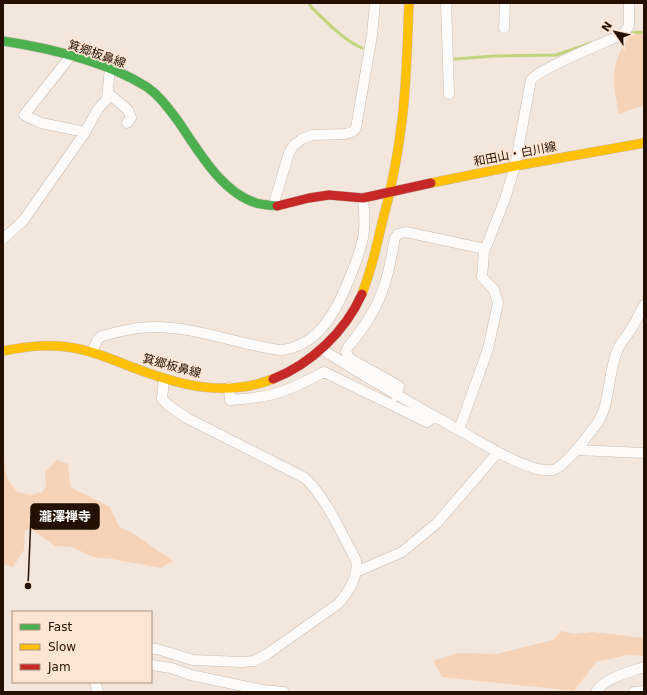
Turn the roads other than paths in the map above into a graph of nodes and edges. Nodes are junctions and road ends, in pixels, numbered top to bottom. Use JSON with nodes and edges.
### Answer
{"nodes":[{"id":1,"x":375,"y":3,"type":"edge"},
{"id":2,"x":409,"y":3,"type":"edge"},
{"id":3,"x":446,"y":3,"type":"edge"},
{"id":4,"x":505,"y":3,"type":"edge"},
{"id":5,"x":629,"y":3,"type":"edge"},
{"id":6,"x":504,"y":28,"type":"dead end"},
{"id":7,"x":3,"y":41,"type":"edge"},
{"id":8,"x":70,"y":57,"type":"junction"},
{"id":9,"x":110,"y":68,"type":"junction"},
{"id":10,"x":108,"y":93,"type":"junction"},
{"id":11,"x":449,"y":94,"type":"dead end"},
{"id":12,"x":127,"y":123,"type":"dead end"},
{"id":13,"x":85,"y":132,"type":"junction"},
{"id":14,"x":644,"y":143,"type":"edge"},
{"id":15,"x":515,"y":166,"type":"junction"},
{"id":16,"x":390,"y":191,"type":"junction"},
{"id":17,"x":363,"y":198,"type":"junction"},
{"id":18,"x":273,"y":206,"type":"junction"},
{"id":19,"x":3,"y":239,"type":"edge"},
{"id":20,"x":485,"y":249,"type":"junction"},
{"id":21,"x":644,"y":305,"type":"edge"},
{"id":22,"x":321,"y":349,"type":"junction"},
{"id":23,"x":3,"y":351,"type":"edge"},
{"id":24,"x":92,"y":352,"type":"junction"},
{"id":25,"x":164,"y":378,"type":"junction"},
{"id":26,"x":229,"y":388,"type":"junction"},
{"id":27,"x":396,"y":396,"type":"junction"},
{"id":28,"x":434,"y":417,"type":"junction"},
{"id":29,"x":459,"y":430,"type":"junction"},
{"id":30,"x":577,"y":450,"type":"junction"},
{"id":31,"x":498,"y":452,"type":"junction"},
{"id":32,"x":644,"y":453,"type":"edge"},
{"id":33,"x":356,"y":572,"type":"junction"},
{"id":34,"x":152,"y":649,"type":"edge"},
{"id":35,"x":152,"y":665,"type":"edge"},
{"id":36,"x":644,"y":666,"type":"edge"},
{"id":37,"x":644,"y":691,"type":"edge"},
{"id":38,"x":284,"y":692,"type":"edge"},
{"id":39,"x":596,"y":692,"type":"edge"},
{"id":40,"x":634,"y":692,"type":"edge"}],
"edges":[{"from":1,"to":18,"type":"street"},
{"from":2,"to":16,"type":"main road","name":"箕郷板鼻線"},
{"from":3,"to":11,"type":"street"},
{"from":4,"to":6,"type":"street"},
{"from":5,"to":15,"type":"street"},
{"from":7,"to":8,"type":"main road","name":"箕郷板鼻線"},
{"from":8,"to":9,"type":"main road","name":"箕郷板鼻線"},
{"from":8,"to":13,"type":"street"},
{"from":9,"to":10,"type":"street"},
{"from":9,"to":18,"type":"main road","name":"箕郷板鼻線"},
{"from":10,"to":12,"type":"street"},
{"from":10,"to":13,"type":"street"},
{"from":13,"to":19,"type":"street"},
{"from":14,"to":15,"type":"main road","name":"和田山・白川線"},
{"from":15,"to":16,"type":"main road","name":"和田山・白川線"},
{"from":15,"to":20,"type":"street"},
{"from":16,"to":17,"type":"main road","name":"箕郷板鼻線"},
{"from":16,"to":22,"type":"main road","name":"箕郷板鼻線"},
{"from":17,"to":18,"type":"main road","name":"箕郷板鼻線"},
{"from":17,"to":24,"type":"street"},
{"from":20,"to":27,"type":"street"},
{"from":20,"to":29,"type":"street"},
{"from":21,"to":30,"type":"street"},
{"from":22,"to":26,"type":"main road","name":"箕郷板鼻線"},
{"from":22,"to":27,"type":"street"},
{"from":23,"to":24,"type":"main road","name":"箕郷板鼻線"},
{"from":24,"to":25,"type":"main road","name":"箕郷板鼻線"},
{"from":25,"to":26,"type":"main road","name":"箕郷板鼻線"},
{"from":25,"to":33,"type":"street"},
{"from":26,"to":28,"type":"street"},
{"from":27,"to":28,"type":"street"},
{"from":28,"to":29,"type":"street"},
{"from":29,"to":31,"type":"street"},
{"from":30,"to":31,"type":"street"},
{"from":30,"to":32,"type":"street"},
{"from":31,"to":33,"type":"street"},
{"from":33,"to":34,"type":"street"},
{"from":35,"to":38,"type":"street"},
{"from":36,"to":39,"type":"street"},
{"from":37,"to":40,"type":"street"}]}
